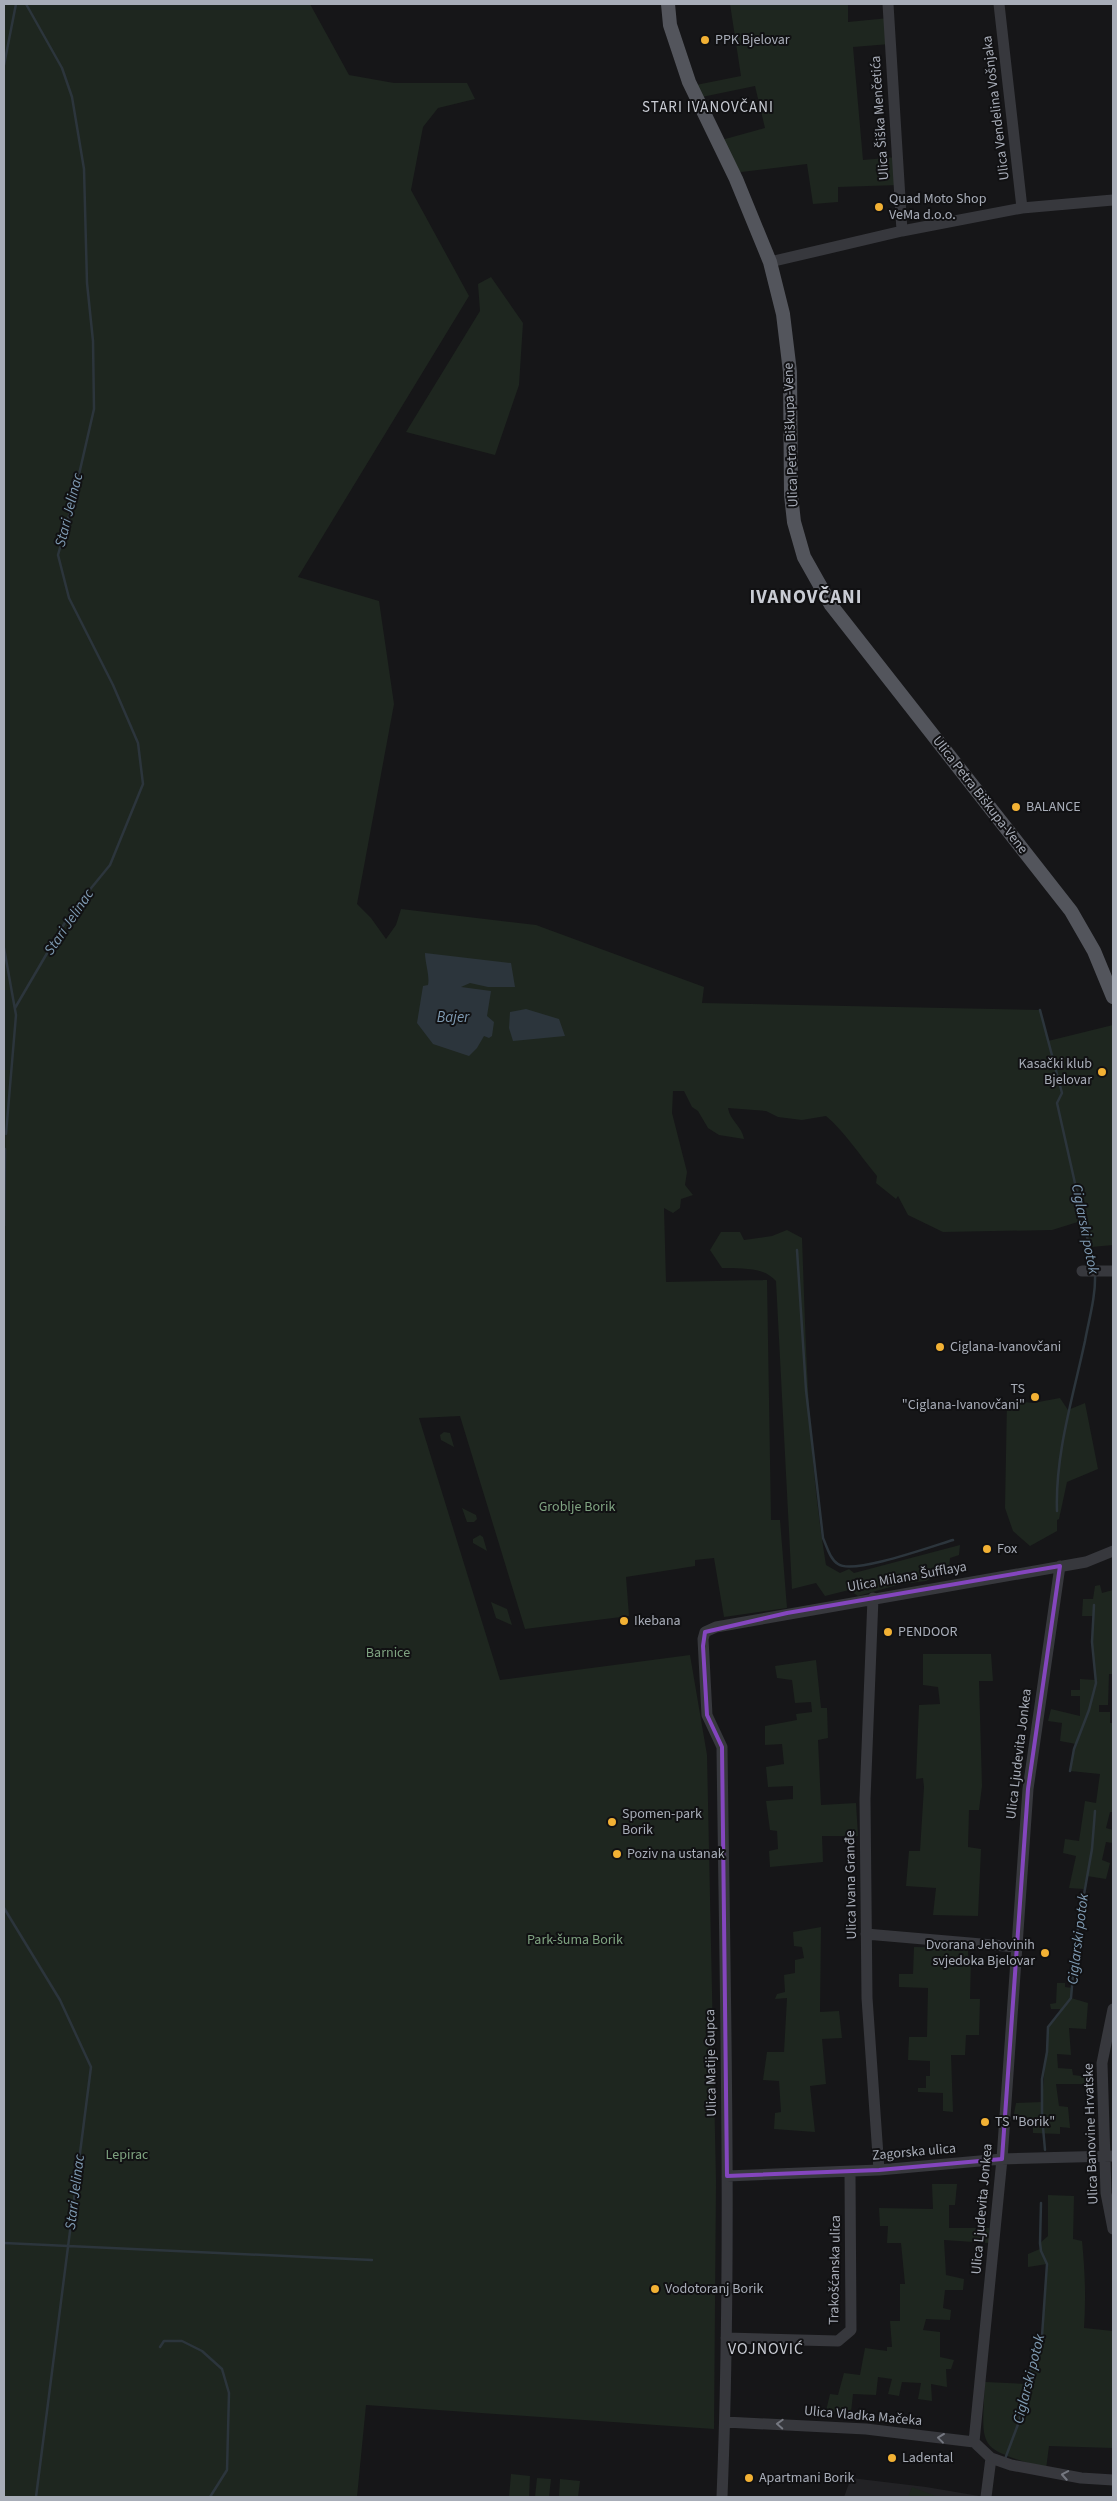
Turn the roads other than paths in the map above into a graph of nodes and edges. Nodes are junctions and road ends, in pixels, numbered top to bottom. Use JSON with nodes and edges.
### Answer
{"nodes":[{"id":1,"x":668,"y":4,"type":"edge"},
{"id":2,"x":888,"y":4,"type":"edge"},
{"id":3,"x":999,"y":4,"type":"edge"},
{"id":4,"x":1113,"y":200,"type":"edge"},
{"id":5,"x":1022,"y":208,"type":"junction"},
{"id":6,"x":902,"y":231,"type":"junction"},
{"id":7,"x":770,"y":262,"type":"junction"},
{"id":8,"x":1113,"y":997,"type":"edge"},
{"id":9,"x":1082,"y":1271,"type":"dead end"},
{"id":10,"x":1113,"y":1271,"type":"edge"},
{"id":11,"x":1113,"y":1551,"type":"edge"},
{"id":12,"x":1060,"y":1566,"type":"junction"},
{"id":13,"x":873,"y":1598,"type":"junction"},
{"id":14,"x":706,"y":1632,"type":"joint"},
{"id":15,"x":866,"y":1934,"type":"junction"},
{"id":16,"x":1016,"y":1947,"type":"junction"},
{"id":17,"x":1113,"y":2009,"type":"edge"},
{"id":18,"x":1109,"y":2156,"type":"edge"},
{"id":19,"x":1002,"y":2159,"type":"junction"},
{"id":20,"x":879,"y":2170,"type":"junction"},
{"id":21,"x":850,"y":2172,"type":"junction"},
{"id":22,"x":727,"y":2176,"type":"junction"},
{"id":23,"x":1113,"y":2229,"type":"edge"},
{"id":24,"x":726,"y":2338,"type":"junction"},
{"id":25,"x":725,"y":2422,"type":"junction"},
{"id":26,"x":974,"y":2442,"type":"junction"},
{"id":27,"x":1000,"y":2461,"type":"junction"},
{"id":28,"x":1113,"y":2480,"type":"edge"},
{"id":29,"x":722,"y":2497,"type":"edge"},
{"id":30,"x":986,"y":2497,"type":"edge"}],
"edges":[{"from":1,"to":7,"type":"main road","name":"Ulica Petra Biškupa-Vene"},
{"from":2,"to":6,"type":"street","name":"Ulica Šiška Menčetića"},
{"from":3,"to":5,"type":"street","name":"Ulica Vendelina Vošnjaka"},
{"from":4,"to":5,"type":"street"},
{"from":5,"to":6,"type":"street"},
{"from":6,"to":7,"type":"street"},
{"from":7,"to":8,"type":"main road","name":"Ulica Petra Biškupa-Vene"},
{"from":9,"to":10,"type":"street"},
{"from":11,"to":12,"type":"street","name":"Ulica Milana Šufflaya"},
{"from":12,"to":13,"type":"street","name":"Ulica Milana Šufflaya"},
{"from":12,"to":16,"type":"street","name":"Ulica Ljudevita Jonkea"},
{"from":13,"to":14,"type":"street","name":"Ulica Milana Šufflaya"},
{"from":13,"to":15,"type":"street","name":"Ulica Ivana Granđe"},
{"from":14,"to":22,"type":"street","name":"Ulica Matije Gupca"},
{"from":15,"to":16,"type":"street"},
{"from":15,"to":20,"type":"street","name":"Ulica Ivana Granđe"},
{"from":16,"to":19,"type":"street","name":"Ulica Ljudevita Jonkea"},
{"from":17,"to":18,"type":"street","name":"Ulica Banovine Hrvatske"},
{"from":18,"to":19,"type":"street","name":"Zagorska ulica"},
{"from":18,"to":23,"type":"street","name":"Ulica Banovine Hrvatske"},
{"from":19,"to":20,"type":"street","name":"Zagorska ulica"},
{"from":19,"to":26,"type":"street","name":"Ulica Ljudevita Jonkea"},
{"from":20,"to":21,"type":"street","name":"Zagorska ulica"},
{"from":21,"to":22,"type":"street","name":"Zagorska ulica"},
{"from":21,"to":24,"type":"street","name":"Trakošćanska ulica"},
{"from":22,"to":24,"type":"street","name":"Ulica Matije Gupca"},
{"from":24,"to":25,"type":"street","name":"Ulica Matije Gupca"},
{"from":26,"to":25,"type":"street","name":"Ulica Vladka Mačeka","one_way":true},
{"from":25,"to":29,"type":"street","name":"Ulica Matije Gupca"},
{"from":26,"to":27,"type":"street"},
{"from":28,"to":27,"type":"street","one_way":true},
{"from":27,"to":30,"type":"street"}]}
